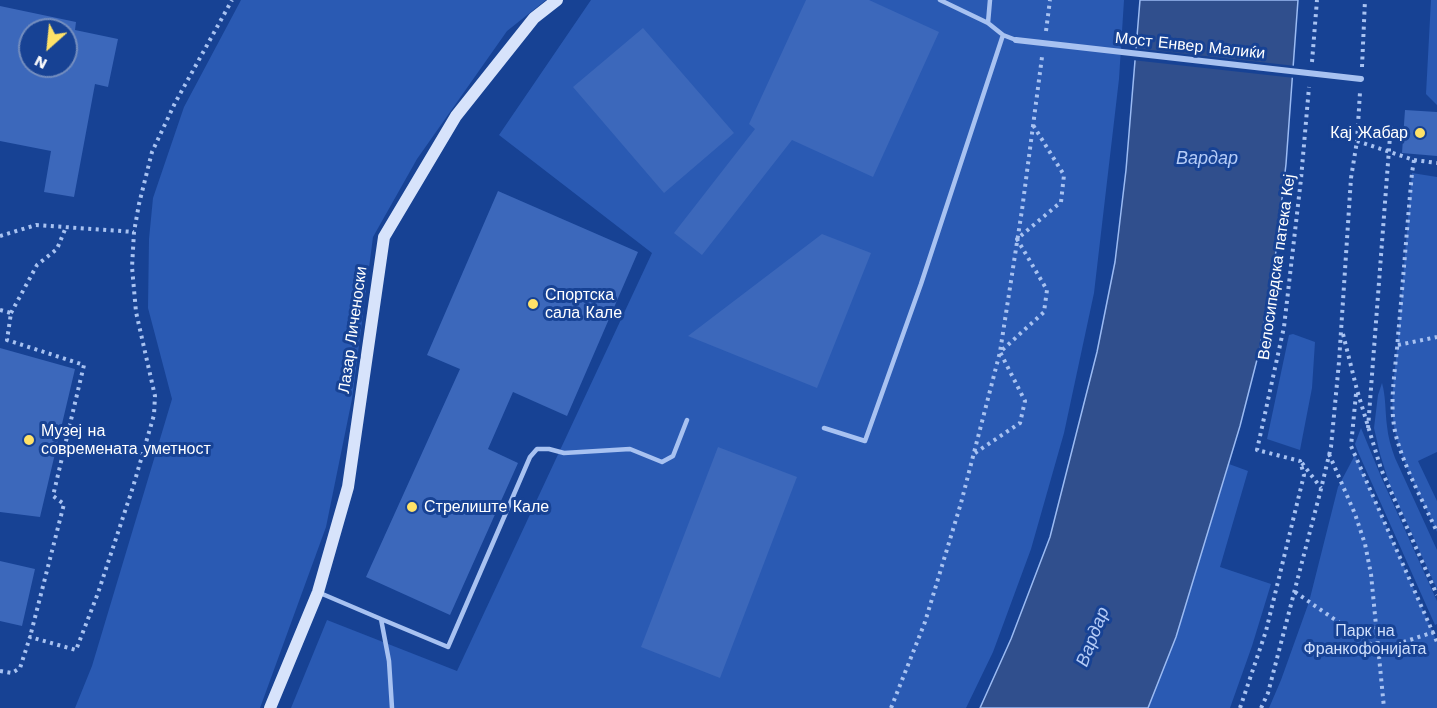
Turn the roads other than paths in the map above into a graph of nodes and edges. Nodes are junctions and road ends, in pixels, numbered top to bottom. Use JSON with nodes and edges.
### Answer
{"nodes":[{"id":1,"x":557,"y":0,"type":"edge"},
{"id":2,"x":940,"y":0,"type":"edge"},
{"id":3,"x":990,"y":0,"type":"edge"},
{"id":4,"x":988,"y":23,"type":"junction"},
{"id":5,"x":1003,"y":35,"type":"junction"},
{"id":6,"x":1016,"y":40,"type":"joint"},
{"id":7,"x":1361,"y":79,"type":"road end"},
{"id":8,"x":687,"y":420,"type":"dead end"},
{"id":9,"x":824,"y":428,"type":"dead end"},
{"id":10,"x":318,"y":592,"type":"junction"},
{"id":11,"x":381,"y":619,"type":"junction"},
{"id":12,"x":270,"y":708,"type":"edge"},
{"id":13,"x":392,"y":708,"type":"edge"}],
"edges":[{"from":1,"to":10,"type":"street","name":"Лазар Личеноски"},
{"from":2,"to":4,"type":"lane"},
{"from":3,"to":4,"type":"lane"},
{"from":4,"to":5,"type":"lane"},
{"from":5,"to":6,"type":"lane"},
{"from":5,"to":9,"type":"lane"},
{"from":6,"to":7,"type":"street","name":"Мост Енвер Малиќи","bridge":true},
{"from":8,"to":11,"type":"lane"},
{"from":10,"to":11,"type":"lane"},
{"from":10,"to":12,"type":"street","name":"Лазар Личеноски"},
{"from":11,"to":13,"type":"lane"}]}
